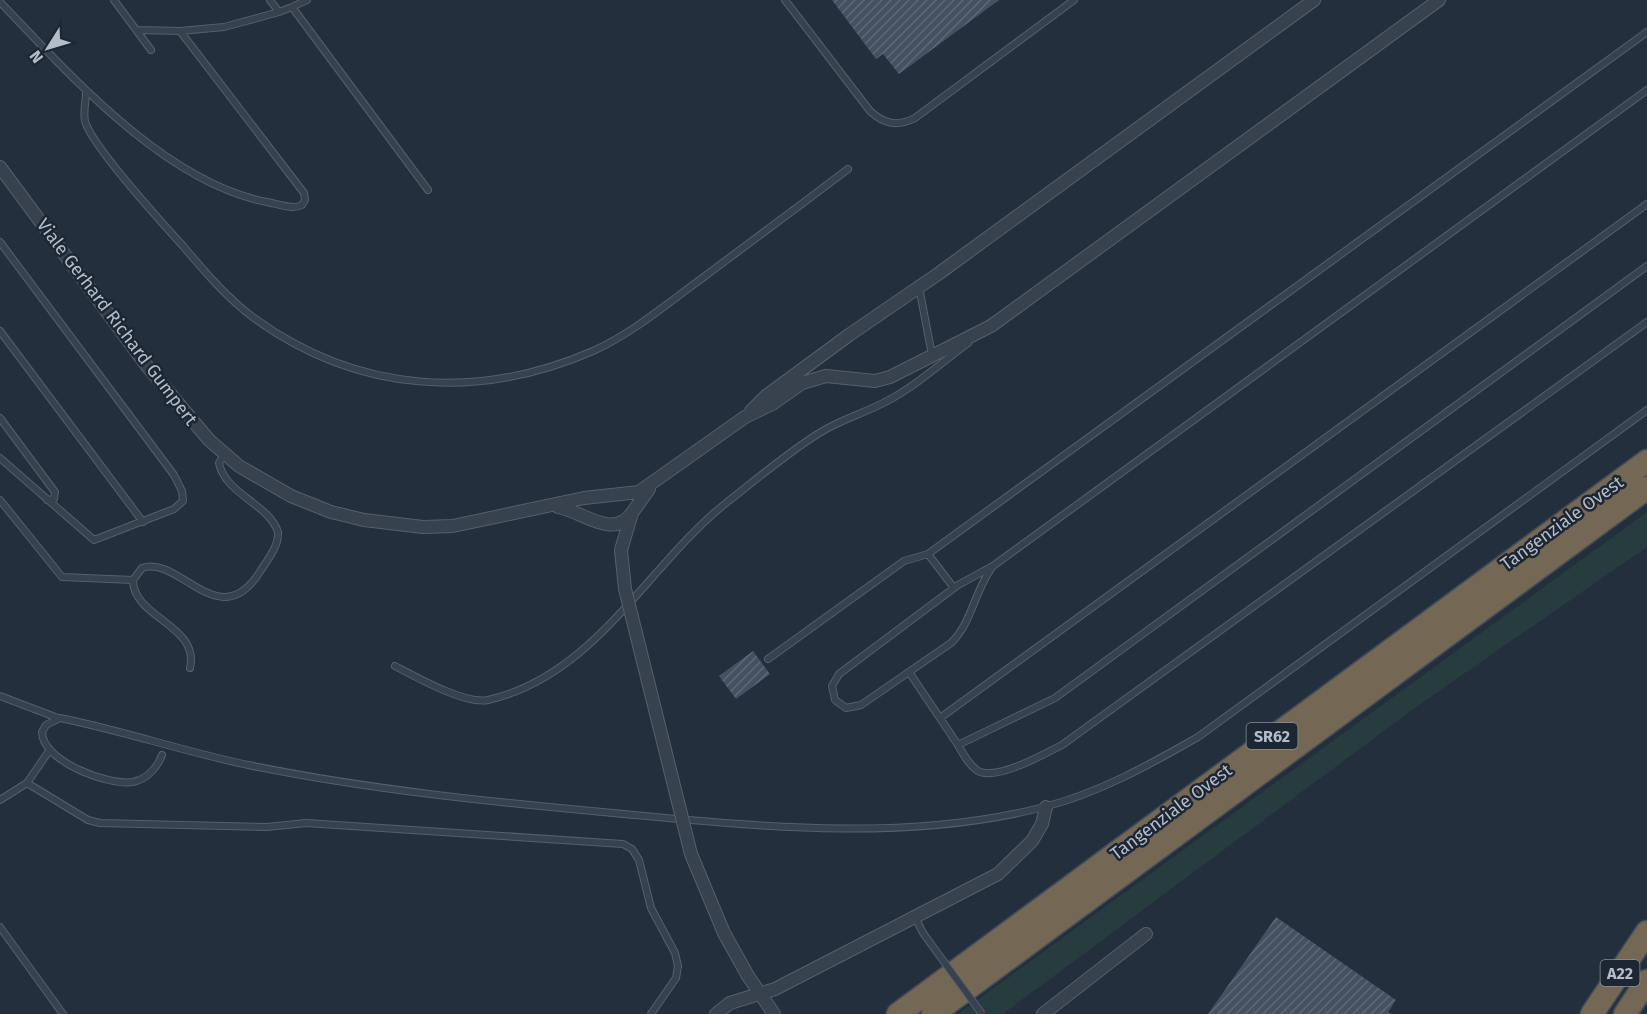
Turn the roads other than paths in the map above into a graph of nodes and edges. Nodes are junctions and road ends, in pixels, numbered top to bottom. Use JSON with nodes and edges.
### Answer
{"nodes":[{"id":1,"x":114,"y":0,"type":"edge"},
{"id":2,"x":270,"y":0,"type":"edge"},
{"id":3,"x":308,"y":0,"type":"edge"},
{"id":4,"x":785,"y":0,"type":"edge"},
{"id":5,"x":1074,"y":0,"type":"edge"},
{"id":6,"x":1314,"y":0,"type":"edge"},
{"id":7,"x":1439,"y":0,"type":"edge"},
{"id":8,"x":0,"y":2,"type":"edge"},
{"id":9,"x":292,"y":7,"type":"junction"},
{"id":10,"x":279,"y":12,"type":"junction"},
{"id":11,"x":137,"y":30,"type":"junction"},
{"id":12,"x":180,"y":31,"type":"junction"},
{"id":13,"x":1647,"y":32,"type":"edge"},
{"id":14,"x":151,"y":50,"type":"dead end"},
{"id":15,"x":1647,"y":90,"type":"edge"},
{"id":16,"x":86,"y":92,"type":"junction"},
{"id":17,"x":0,"y":167,"type":"edge"},
{"id":18,"x":848,"y":169,"type":"dead end"},
{"id":19,"x":428,"y":190,"type":"dead end"},
{"id":20,"x":1647,"y":204,"type":"edge"},
{"id":21,"x":0,"y":242,"type":"edge"},
{"id":22,"x":1647,"y":266,"type":"edge"},
{"id":23,"x":919,"y":287,"type":"junction"},
{"id":24,"x":1647,"y":322,"type":"edge"},
{"id":25,"x":0,"y":331,"type":"edge"},
{"id":26,"x":933,"y":362,"type":"junction"},
{"id":27,"x":1647,"y":410,"type":"edge"},
{"id":28,"x":745,"y":417,"type":"junction"},
{"id":29,"x":0,"y":418,"type":"edge"},
{"id":30,"x":224,"y":454,"type":"junction"},
{"id":31,"x":0,"y":458,"type":"edge"},
{"id":32,"x":1647,"y":461,"type":"edge"},
{"id":33,"x":654,"y":483,"type":"junction"},
{"id":34,"x":1647,"y":488,"type":"edge"},
{"id":35,"x":1647,"y":499,"type":"edge"},
{"id":36,"x":0,"y":500,"type":"edge"},
{"id":37,"x":46,"y":500,"type":"junction"},
{"id":38,"x":554,"y":506,"type":"junction"},
{"id":39,"x":632,"y":513,"type":"junction"},
{"id":40,"x":143,"y":522,"type":"junction"},
{"id":41,"x":928,"y":554,"type":"junction"},
{"id":42,"x":993,"y":566,"type":"junction"},
{"id":43,"x":133,"y":580,"type":"junction"},
{"id":44,"x":1518,"y":581,"type":"junction"},
{"id":45,"x":954,"y":588,"type":"junction"},
{"id":46,"x":768,"y":659,"type":"dead end"},
{"id":47,"x":395,"y":666,"type":"dead end"},
{"id":48,"x":190,"y":668,"type":"dead end"},
{"id":49,"x":909,"y":672,"type":"junction"},
{"id":50,"x":0,"y":696,"type":"edge"},
{"id":51,"x":60,"y":718,"type":"junction"},
{"id":52,"x":940,"y":718,"type":"junction"},
{"id":53,"x":958,"y":745,"type":"junction"},
{"id":54,"x":49,"y":751,"type":"junction"},
{"id":55,"x":162,"y":755,"type":"dead end"},
{"id":56,"x":27,"y":783,"type":"junction"},
{"id":57,"x":0,"y":800,"type":"edge"},
{"id":58,"x":1046,"y":807,"type":"junction"},
{"id":59,"x":915,"y":916,"type":"junction"},
{"id":60,"x":0,"y":927,"type":"edge"},
{"id":61,"x":1647,"y":932,"type":"edge"},
{"id":62,"x":1146,"y":934,"type":"dead end"},
{"id":63,"x":1647,"y":981,"type":"edge"},
{"id":64,"x":761,"y":994,"type":"junction"},
{"id":65,"x":63,"y":1014,"type":"edge"},
{"id":66,"x":651,"y":1014,"type":"edge"},
{"id":67,"x":716,"y":1014,"type":"edge"},
{"id":68,"x":774,"y":1014,"type":"edge"},
{"id":69,"x":898,"y":1014,"type":"edge"},
{"id":70,"x":933,"y":1014,"type":"edge"},
{"id":71,"x":982,"y":1014,"type":"edge"},
{"id":72,"x":1043,"y":1014,"type":"edge"},
{"id":73,"x":1592,"y":1014,"type":"edge"},
{"id":74,"x":1625,"y":1014,"type":"edge"}],
"edges":[{"from":1,"to":11,"type":"lane"},
{"from":2,"to":10,"type":"lane"},
{"from":3,"to":9,"type":"lane"},
{"from":4,"to":5,"type":"lane"},
{"from":6,"to":23,"type":"street"},
{"from":7,"to":26,"type":"street"},
{"from":8,"to":16,"type":"lane"},
{"from":9,"to":10,"type":"lane"},
{"from":9,"to":19,"type":"lane"},
{"from":10,"to":12,"type":"lane"},
{"from":11,"to":12,"type":"lane"},
{"from":11,"to":14,"type":"lane"},
{"from":12,"to":16,"type":"lane"},
{"from":13,"to":41,"type":"lane"},
{"from":15,"to":42,"type":"lane"},
{"from":16,"to":18,"type":"lane"},
{"from":17,"to":30,"type":"street","name":"Viale Gerhard Richard Gumpert"},
{"from":20,"to":52,"type":"lane"},
{"from":21,"to":40,"type":"lane"},
{"from":22,"to":53,"type":"lane"},
{"from":23,"to":26,"type":"lane"},
{"from":23,"to":28,"type":"street"},
{"from":24,"to":53,"type":"lane"},
{"from":25,"to":40,"type":"lane"},
{"from":26,"to":28,"type":"street"},
{"from":26,"to":47,"type":"lane"},
{"from":27,"to":58,"type":"lane"},
{"from":28,"to":33,"type":"street"},
{"from":29,"to":37,"type":"lane"},
{"from":30,"to":38,"type":"street","name":"Viale Gerhard Richard Gumpert"},
{"from":30,"to":43,"type":"lane"},
{"from":31,"to":37,"type":"lane"},
{"from":32,"to":69,"type":"highway","name":"Tangenziale Ovest","number":"SR62"},
{"from":33,"to":38,"type":"street","name":"Viale Gerhard Richard Gumpert"},
{"from":33,"to":39,"type":"street"},
{"from":34,"to":44,"type":"highway","name":"Tangenziale Ovest","number":"SR62"},
{"from":35,"to":44,"type":"highway","number":"SR62"},
{"from":36,"to":43,"type":"lane"},
{"from":37,"to":40,"type":"lane"},
{"from":38,"to":39,"type":"street"},
{"from":39,"to":64,"type":"street","bridge":true},
{"from":41,"to":45,"type":"lane"},
{"from":41,"to":46,"type":"lane"},
{"from":42,"to":45,"type":"lane"},
{"from":42,"to":49,"type":"lane"},
{"from":43,"to":48,"type":"lane"},
{"from":44,"to":70,"type":"highway","name":"Tangenziale Ovest","number":"SR62"},
{"from":45,"to":49,"type":"lane"},
{"from":49,"to":52,"type":"lane"},
{"from":50,"to":51,"type":"lane"},
{"from":51,"to":54,"type":"lane"},
{"from":51,"to":58,"type":"lane"},
{"from":52,"to":53,"type":"lane"},
{"from":54,"to":55,"type":"lane"},
{"from":54,"to":56,"type":"lane"},
{"from":56,"to":57,"type":"lane"},
{"from":56,"to":66,"type":"lane"},
{"from":58,"to":59,"type":"street"},
{"from":59,"to":64,"type":"street"},
{"from":59,"to":71,"type":"lane","bridge":true},
{"from":60,"to":65,"type":"lane"},
{"from":61,"to":73,"type":"highway","number":"A22"},
{"from":62,"to":72,"type":"street"},
{"from":63,"to":74,"type":"highway","number":"A22"},
{"from":64,"to":67,"type":"street"},
{"from":64,"to":68,"type":"street"}]}
